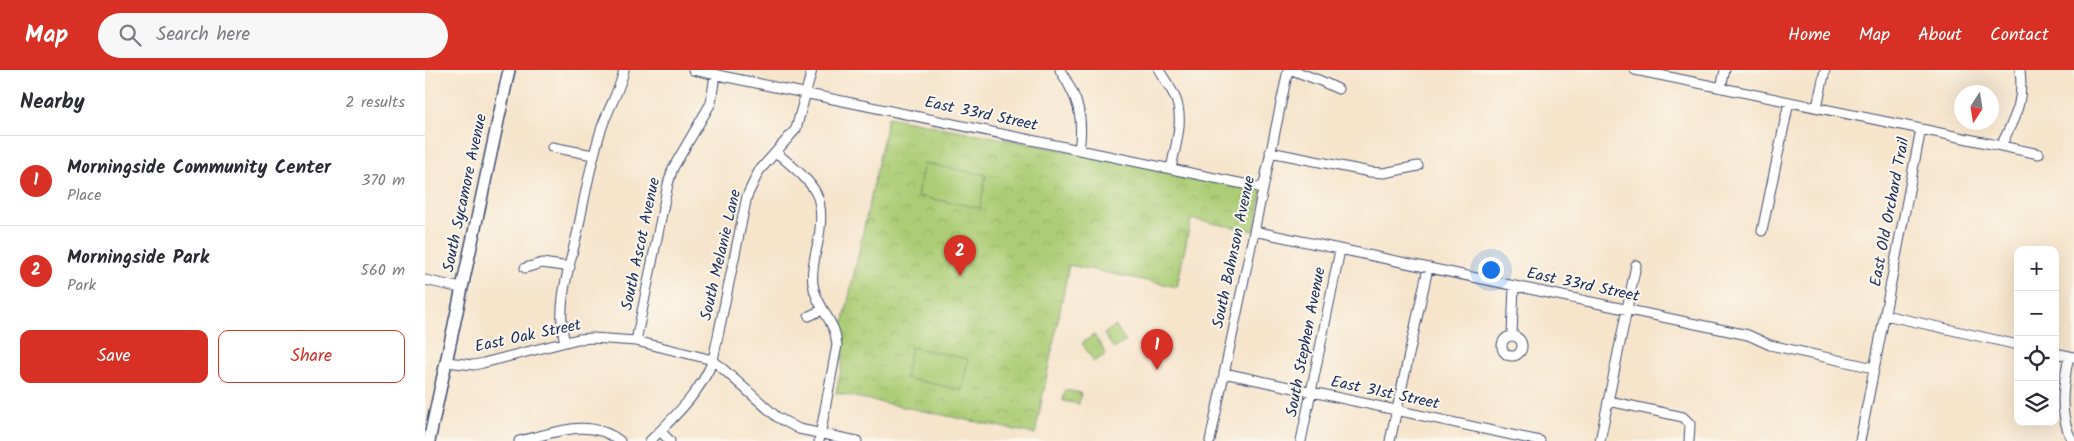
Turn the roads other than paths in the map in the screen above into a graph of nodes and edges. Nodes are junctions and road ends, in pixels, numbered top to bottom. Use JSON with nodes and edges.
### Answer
{"nodes":[{"id":1,"x":509,"y":70,"type":"edge"},
{"id":2,"x":624,"y":70,"type":"edge"},
{"id":3,"x":693,"y":70,"type":"edge"},
{"id":4,"x":812,"y":70,"type":"edge"},
{"id":5,"x":1059,"y":70,"type":"edge"},
{"id":6,"x":1159,"y":70,"type":"edge"},
{"id":7,"x":1290,"y":70,"type":"edge"},
{"id":8,"x":1635,"y":70,"type":"edge"},
{"id":9,"x":1725,"y":70,"type":"edge"},
{"id":10,"x":1825,"y":70,"type":"edge"},
{"id":11,"x":2020,"y":70,"type":"edge"},
{"id":12,"x":715,"y":74,"type":"junction"},
{"id":13,"x":1721,"y":88,"type":"junction"},
{"id":14,"x":1338,"y":89,"type":"dead end"},
{"id":15,"x":807,"y":93,"type":"junction"},
{"id":16,"x":1789,"y":102,"type":"junction"},
{"id":17,"x":1817,"y":108,"type":"junction"},
{"id":18,"x":1921,"y":129,"type":"junction"},
{"id":19,"x":2001,"y":146,"type":"junction"},
{"id":20,"x":552,"y":147,"type":"dead end"},
{"id":21,"x":1079,"y":150,"type":"junction"},
{"id":22,"x":776,"y":152,"type":"junction"},
{"id":23,"x":1270,"y":152,"type":"junction"},
{"id":24,"x":2039,"y":154,"type":"dead end"},
{"id":25,"x":593,"y":155,"type":"junction"},
{"id":26,"x":1417,"y":166,"type":"dead end"},
{"id":27,"x":1171,"y":169,"type":"junction"},
{"id":28,"x":1263,"y":188,"type":"junction"},
{"id":29,"x":1254,"y":231,"type":"junction"},
{"id":30,"x":1762,"y":231,"type":"dead end"},
{"id":31,"x":1340,"y":250,"type":"junction"},
{"id":32,"x":1636,"y":266,"type":"dead end"},
{"id":33,"x":570,"y":267,"type":"junction"},
{"id":34,"x":525,"y":268,"type":"dead end"},
{"id":35,"x":1428,"y":268,"type":"junction"},
{"id":36,"x":425,"y":280,"type":"edge"},
{"id":37,"x":1514,"y":286,"type":"junction"},
{"id":38,"x":461,"y":288,"type":"junction"},
{"id":39,"x":1627,"y":309,"type":"junction"},
{"id":40,"x":823,"y":310,"type":"junction"},
{"id":41,"x":1885,"y":315,"type":"junction"},
{"id":42,"x":809,"y":316,"type":"dead end"},
{"id":43,"x":1512,"y":335,"type":"dead end"},
{"id":44,"x":636,"y":341,"type":"junction"},
{"id":45,"x":565,"y":342,"type":"junction"},
{"id":46,"x":2014,"y":343,"type":"edge"},
{"id":47,"x":2059,"y":354,"type":"edge"},
{"id":48,"x":2072,"y":356,"type":"edge"},
{"id":49,"x":713,"y":360,"type":"junction"},
{"id":50,"x":446,"y":362,"type":"junction"},
{"id":51,"x":1875,"y":368,"type":"junction"},
{"id":52,"x":1224,"y":373,"type":"junction"},
{"id":53,"x":1311,"y":392,"type":"junction"},
{"id":54,"x":1609,"y":401,"type":"junction"},
{"id":55,"x":1398,"y":411,"type":"junction"},
{"id":56,"x":660,"y":431,"type":"junction"},
{"id":57,"x":820,"y":437,"type":"edge"},
{"id":58,"x":430,"y":440,"type":"edge"},
{"id":59,"x":519,"y":441,"type":"edge"},
{"id":60,"x":620,"y":441,"type":"edge"},
{"id":61,"x":650,"y":441,"type":"edge"},
{"id":62,"x":670,"y":441,"type":"edge"},
{"id":63,"x":857,"y":441,"type":"edge"},
{"id":64,"x":1210,"y":441,"type":"edge"},
{"id":65,"x":1301,"y":441,"type":"edge"},
{"id":66,"x":1390,"y":441,"type":"edge"},
{"id":67,"x":1540,"y":441,"type":"edge"},
{"id":68,"x":1600,"y":441,"type":"edge"},
{"id":69,"x":1689,"y":441,"type":"edge"},
{"id":70,"x":1860,"y":441,"type":"edge"},
{"id":71,"x":2072,"y":441,"type":"edge"}],
"edges":[{"from":1,"to":38,"type":"main road","name":"South Sycamore Avenue"},
{"from":2,"to":25,"type":"street"},
{"from":3,"to":12,"type":"street","name":"East 33rd Street"},
{"from":4,"to":15,"type":"street","name":"South Melanie Lane"},
{"from":5,"to":21,"type":"street"},
{"from":6,"to":27,"type":"street"},
{"from":7,"to":14,"type":"street"},
{"from":7,"to":23,"type":"street","name":"South Bahnson Avenue"},
{"from":8,"to":13,"type":"street","name":"East Old Orchard Trail"},
{"from":9,"to":13,"type":"street"},
{"from":10,"to":17,"type":"street"},
{"from":11,"to":19,"type":"street"},
{"from":12,"to":15,"type":"street","name":"East 33rd Street"},
{"from":12,"to":44,"type":"street","name":"South Ascot Avenue"},
{"from":13,"to":16,"type":"street","name":"East Old Orchard Trail"},
{"from":15,"to":21,"type":"street","name":"East 33rd Street"},
{"from":15,"to":22,"type":"street","name":"South Melanie Lane"},
{"from":16,"to":17,"type":"street","name":"East Old Orchard Trail"},
{"from":16,"to":30,"type":"street"},
{"from":17,"to":18,"type":"street","name":"East Old Orchard Trail"},
{"from":18,"to":19,"type":"street"},
{"from":18,"to":41,"type":"street","name":"East Old Orchard Trail"},
{"from":19,"to":24,"type":"street"},
{"from":20,"to":25,"type":"street"},
{"from":21,"to":27,"type":"street","name":"East 33rd Street"},
{"from":22,"to":40,"type":"street"},
{"from":22,"to":49,"type":"street","name":"South Melanie Lane"},
{"from":23,"to":26,"type":"street"},
{"from":23,"to":28,"type":"street","name":"South Bahnson Avenue"},
{"from":25,"to":33,"type":"street"},
{"from":27,"to":28,"type":"street","name":"East 33rd Street"},
{"from":28,"to":29,"type":"street","name":"South Bahnson Avenue"},
{"from":29,"to":31,"type":"street","name":"East 33rd Street"},
{"from":29,"to":52,"type":"street","name":"South Bahnson Avenue"},
{"from":31,"to":35,"type":"street","name":"East 33rd Street"},
{"from":31,"to":53,"type":"street","name":"South Stephen Avenue"},
{"from":32,"to":39,"type":"street"},
{"from":33,"to":34,"type":"street"},
{"from":33,"to":45,"type":"street"},
{"from":35,"to":37,"type":"street","name":"East 33rd Street"},
{"from":35,"to":55,"type":"street"},
{"from":36,"to":38,"type":"street"},
{"from":37,"to":39,"type":"street","name":"East 33rd Street"},
{"from":37,"to":43,"type":"street"},
{"from":38,"to":50,"type":"main road","name":"South Sycamore Avenue"},
{"from":39,"to":51,"type":"street","name":"East 33rd Street"},
{"from":39,"to":54,"type":"street"},
{"from":40,"to":42,"type":"street"},
{"from":40,"to":57,"type":"street"},
{"from":41,"to":46,"type":"street"},
{"from":41,"to":51,"type":"street","name":"East Old Orchard Trail"},
{"from":44,"to":45,"type":"street","name":"East Oak Street"},
{"from":44,"to":49,"type":"street","name":"East Oak Street"},
{"from":45,"to":50,"type":"street","name":"East Oak Street"},
{"from":47,"to":48,"type":"street"},
{"from":48,"to":71,"type":"street"},
{"from":49,"to":56,"type":"street","name":"South Melanie Lane"},
{"from":49,"to":57,"type":"street","name":"East Oak Street"},
{"from":50,"to":58,"type":"main road","name":"South Sycamore Avenue"},
{"from":51,"to":70,"type":"street","name":"East Old Orchard Trail"},
{"from":52,"to":53,"type":"street","name":"East 31st Street"},
{"from":52,"to":64,"type":"street","name":"South Bahnson Avenue"},
{"from":53,"to":55,"type":"street","name":"East 31st Street"},
{"from":53,"to":65,"type":"street","name":"South Stephen Avenue"},
{"from":54,"to":68,"type":"street"},
{"from":54,"to":69,"type":"street"},
{"from":55,"to":66,"type":"street"},
{"from":55,"to":67,"type":"street","name":"East 31st Street"},
{"from":56,"to":61,"type":"street","name":"South Melanie Lane"},
{"from":56,"to":62,"type":"street"},
{"from":57,"to":63,"type":"street","name":"East Oak Street"},
{"from":59,"to":60,"type":"street"}]}
